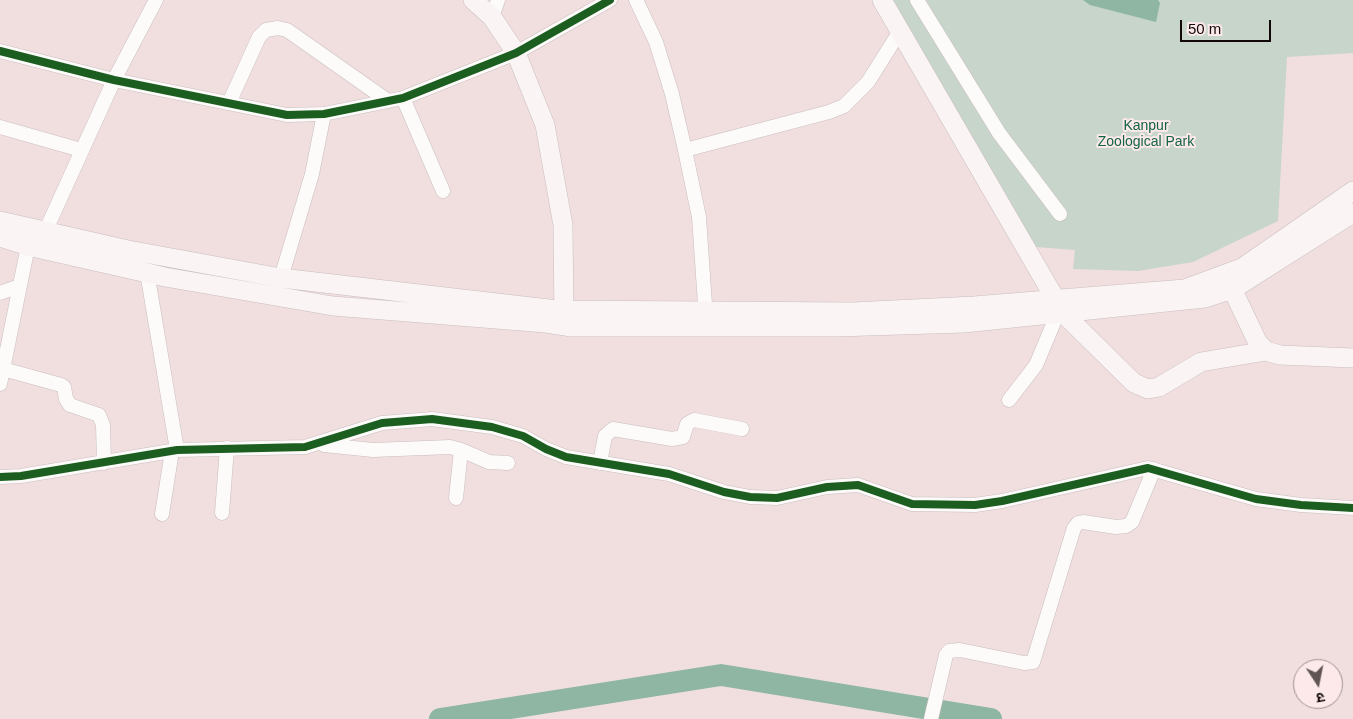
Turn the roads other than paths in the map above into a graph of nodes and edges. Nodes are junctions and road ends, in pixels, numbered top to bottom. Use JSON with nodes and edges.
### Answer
{"nodes":[{"id":1,"x":156,"y":0,"type":"edge"},
{"id":2,"x":472,"y":0,"type":"edge"},
{"id":3,"x":610,"y":0,"type":"edge"},
{"id":4,"x":636,"y":0,"type":"edge"},
{"id":5,"x":882,"y":0,"type":"edge"},
{"id":6,"x":917,"y":0,"type":"edge"},
{"id":7,"x":495,"y":8,"type":"edge"},
{"id":8,"x":900,"y":31,"type":"junction"},
{"id":9,"x":0,"y":51,"type":"edge"},
{"id":10,"x":516,"y":53,"type":"junction"},
{"id":11,"x":114,"y":80,"type":"junction"},
{"id":12,"x":403,"y":98,"type":"junction"},
{"id":13,"x":388,"y":101,"type":"junction"},
{"id":14,"x":229,"y":103,"type":"junction"},
{"id":15,"x":324,"y":114,"type":"junction"},
{"id":16,"x":0,"y":127,"type":"edge"},
{"id":17,"x":81,"y":150,"type":"junction"},
{"id":18,"x":685,"y":150,"type":"junction"},
{"id":19,"x":443,"y":191,"type":"dead end"},
{"id":20,"x":1353,"y":191,"type":"edge"},
{"id":21,"x":1353,"y":213,"type":"edge"},
{"id":22,"x":1060,"y":214,"type":"dead end"},
{"id":23,"x":0,"y":220,"type":"edge"},
{"id":24,"x":45,"y":232,"type":"junction"},
{"id":25,"x":0,"y":237,"type":"edge"},
{"id":26,"x":28,"y":246,"type":"junction"},
{"id":27,"x":147,"y":272,"type":"junction"},
{"id":28,"x":281,"y":278,"type":"junction"},
{"id":29,"x":1229,"y":282,"type":"junction"},
{"id":30,"x":20,"y":286,"type":"junction"},
{"id":31,"x":0,"y":293,"type":"edge"},
{"id":32,"x":1059,"y":309,"type":"junction"},
{"id":33,"x":565,"y":318,"type":"junction"},
{"id":34,"x":706,"y":319,"type":"junction"},
{"id":35,"x":1266,"y":351,"type":"junction"},
{"id":36,"x":1353,"y":358,"type":"edge"},
{"id":37,"x":3,"y":369,"type":"junction"},
{"id":38,"x":0,"y":384,"type":"edge"},
{"id":39,"x":1009,"y":400,"type":"dead end"},
{"id":40,"x":742,"y":429,"type":"dead end"},
{"id":41,"x":316,"y":444,"type":"junction"},
{"id":42,"x":227,"y":448,"type":"junction"},
{"id":43,"x":461,"y":450,"type":"junction"},
{"id":44,"x":175,"y":451,"type":"junction"},
{"id":45,"x":104,"y":462,"type":"junction"},
{"id":46,"x":508,"y":463,"type":"dead end"},
{"id":47,"x":600,"y":463,"type":"junction"},
{"id":48,"x":1154,"y":469,"type":"junction"},
{"id":49,"x":0,"y":477,"type":"edge"},
{"id":50,"x":456,"y":498,"type":"dead end"},
{"id":51,"x":1353,"y":508,"type":"edge"},
{"id":52,"x":162,"y":514,"type":"dead end"},
{"id":53,"x":222,"y":514,"type":"dead end"},
{"id":54,"x":931,"y":718,"type":"edge"}],
"edges":[{"from":1,"to":11,"type":"street"},
{"from":2,"to":7,"type":"main road"},
{"from":3,"to":10,"type":"street"},
{"from":4,"to":18,"type":"street"},
{"from":5,"to":8,"type":"main road"},
{"from":6,"to":22,"type":"street"},
{"from":7,"to":10,"type":"main road"},
{"from":8,"to":18,"type":"street"},
{"from":8,"to":32,"type":"main road"},
{"from":9,"to":11,"type":"street"},
{"from":10,"to":12,"type":"street"},
{"from":10,"to":33,"type":"main road"},
{"from":11,"to":14,"type":"street"},
{"from":11,"to":17,"type":"street"},
{"from":12,"to":13,"type":"street"},
{"from":12,"to":19,"type":"street"},
{"from":13,"to":14,"type":"street"},
{"from":13,"to":15,"type":"street"},
{"from":14,"to":15,"type":"street"},
{"from":15,"to":28,"type":"street"},
{"from":16,"to":17,"type":"street"},
{"from":17,"to":24,"type":"street"},
{"from":18,"to":34,"type":"street"},
{"from":20,"to":29,"type":"main road"},
{"from":21,"to":29,"type":"main road"},
{"from":23,"to":24,"type":"main road"},
{"from":24,"to":28,"type":"main road"},
{"from":25,"to":26,"type":"main road"},
{"from":26,"to":27,"type":"main road"},
{"from":26,"to":30,"type":"street"},
{"from":27,"to":33,"type":"main road"},
{"from":27,"to":44,"type":"street"},
{"from":28,"to":33,"type":"main road"},
{"from":29,"to":32,"type":"main road"},
{"from":29,"to":35,"type":"main road"},
{"from":30,"to":31,"type":"street"},
{"from":30,"to":37,"type":"street"},
{"from":32,"to":34,"type":"main road"},
{"from":32,"to":35,"type":"main road"},
{"from":32,"to":39,"type":"street"},
{"from":33,"to":34,"type":"main road"},
{"from":35,"to":36,"type":"main road"},
{"from":37,"to":38,"type":"street"},
{"from":37,"to":45,"type":"street"},
{"from":40,"to":47,"type":"street"},
{"from":41,"to":42,"type":"street"},
{"from":41,"to":43,"type":"street"},
{"from":41,"to":47,"type":"street"},
{"from":42,"to":44,"type":"street"},
{"from":42,"to":53,"type":"street"},
{"from":43,"to":46,"type":"street"},
{"from":43,"to":50,"type":"street"},
{"from":44,"to":45,"type":"street"},
{"from":44,"to":52,"type":"street"},
{"from":45,"to":49,"type":"street"},
{"from":47,"to":48,"type":"street"},
{"from":48,"to":51,"type":"street"},
{"from":48,"to":54,"type":"street"}]}
